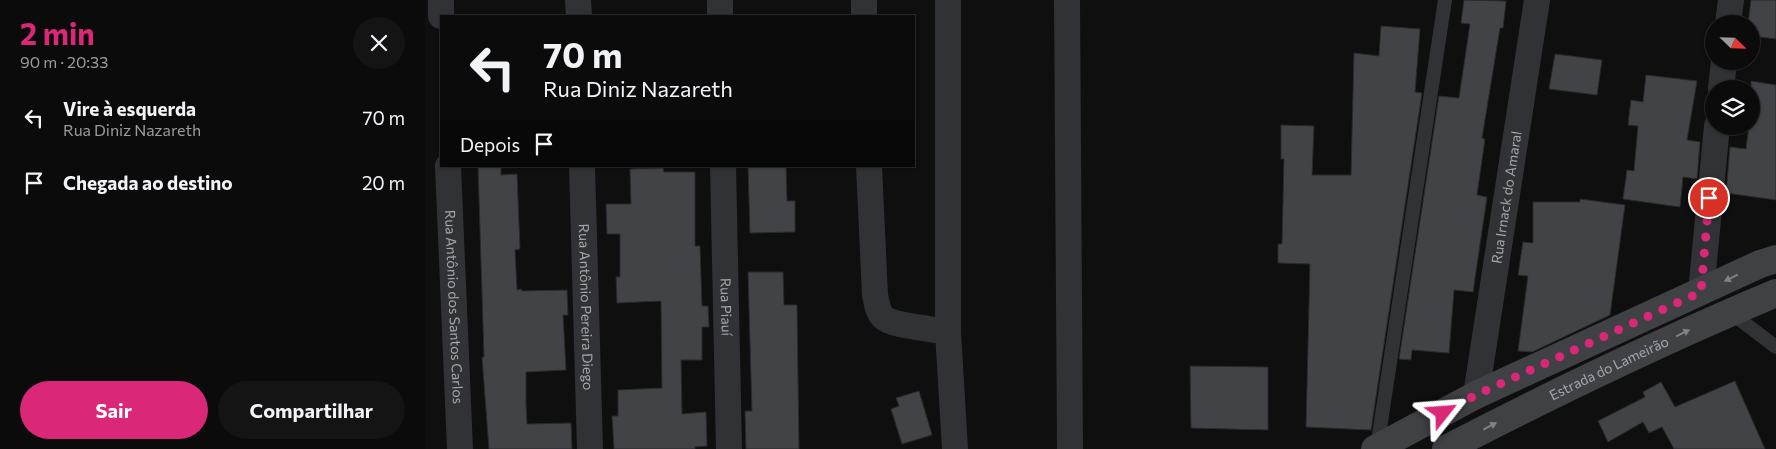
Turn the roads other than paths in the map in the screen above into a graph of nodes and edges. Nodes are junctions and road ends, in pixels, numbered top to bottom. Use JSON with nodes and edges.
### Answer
{"nodes":[{"id":1,"x":441,"y":0,"type":"edge"},
{"id":2,"x":578,"y":0,"type":"edge"},
{"id":3,"x":719,"y":0,"type":"edge"},
{"id":4,"x":864,"y":0,"type":"edge"},
{"id":5,"x":948,"y":0,"type":"edge"},
{"id":6,"x":1067,"y":0,"type":"edge"},
{"id":7,"x":1445,"y":0,"type":"edge"},
{"id":8,"x":1537,"y":0,"type":"edge"},
{"id":9,"x":1731,"y":0,"type":"edge"},
{"id":10,"x":441,"y":15,"type":"edge"},
{"id":11,"x":579,"y":15,"type":"edge"},
{"id":12,"x":720,"y":15,"type":"edge"},
{"id":13,"x":864,"y":15,"type":"edge"},
{"id":14,"x":1729,"y":15,"type":"edge"},
{"id":15,"x":1716,"y":135,"type":"edge"},
{"id":16,"x":448,"y":167,"type":"edge"},
{"id":17,"x":583,"y":167,"type":"edge"},
{"id":18,"x":723,"y":167,"type":"edge"},
{"id":19,"x":869,"y":167,"type":"edge"},
{"id":20,"x":1776,"y":259,"type":"edge"},
{"id":21,"x":1701,"y":292,"type":"junction"},
{"id":22,"x":1776,"y":293,"type":"edge"},
{"id":23,"x":1730,"y":312,"type":"junction"},
{"id":24,"x":948,"y":332,"type":"junction"},
{"id":25,"x":1776,"y":347,"type":"edge"},
{"id":26,"x":1476,"y":395,"type":"junction"},
{"id":27,"x":1376,"y":448,"type":"edge"},
{"id":28,"x":460,"y":449,"type":"edge"},
{"id":29,"x":590,"y":449,"type":"edge"},
{"id":30,"x":729,"y":449,"type":"edge"},
{"id":31,"x":955,"y":449,"type":"edge"},
{"id":32,"x":1070,"y":449,"type":"edge"},
{"id":33,"x":1446,"y":449,"type":"edge"}],
"edges":[{"from":1,"to":10,"type":"street"},
{"from":2,"to":11,"type":"street"},
{"from":3,"to":12,"type":"street"},
{"from":4,"to":13,"type":"street"},
{"from":5,"to":24,"type":"street"},
{"from":6,"to":32,"type":"street"},
{"from":7,"to":27,"type":"lane"},
{"from":8,"to":26,"type":"street","name":"Rua Irnack do Amaral"},
{"from":9,"to":14,"type":"street"},
{"from":15,"to":21,"type":"street"},
{"from":16,"to":28,"type":"street","name":"Rua Antônio dos Santos Carlos"},
{"from":17,"to":29,"type":"street","name":"Rua Antônio Pereira Diego"},
{"from":18,"to":30,"type":"street","name":"Rua Piauí"},
{"from":19,"to":24,"type":"street"},
{"from":20,"to":21,"type":"main road","one_way":true},
{"from":21,"to":26,"type":"main road"},
{"from":22,"to":23,"type":"main road","name":"Estrada do Lameirão"},
{"from":23,"to":25,"type":"lane"},
{"from":33,"to":23,"type":"main road","name":"Estrada do Lameirão","one_way":true},
{"from":24,"to":31,"type":"street"},
{"from":26,"to":27,"type":"main road"}]}
